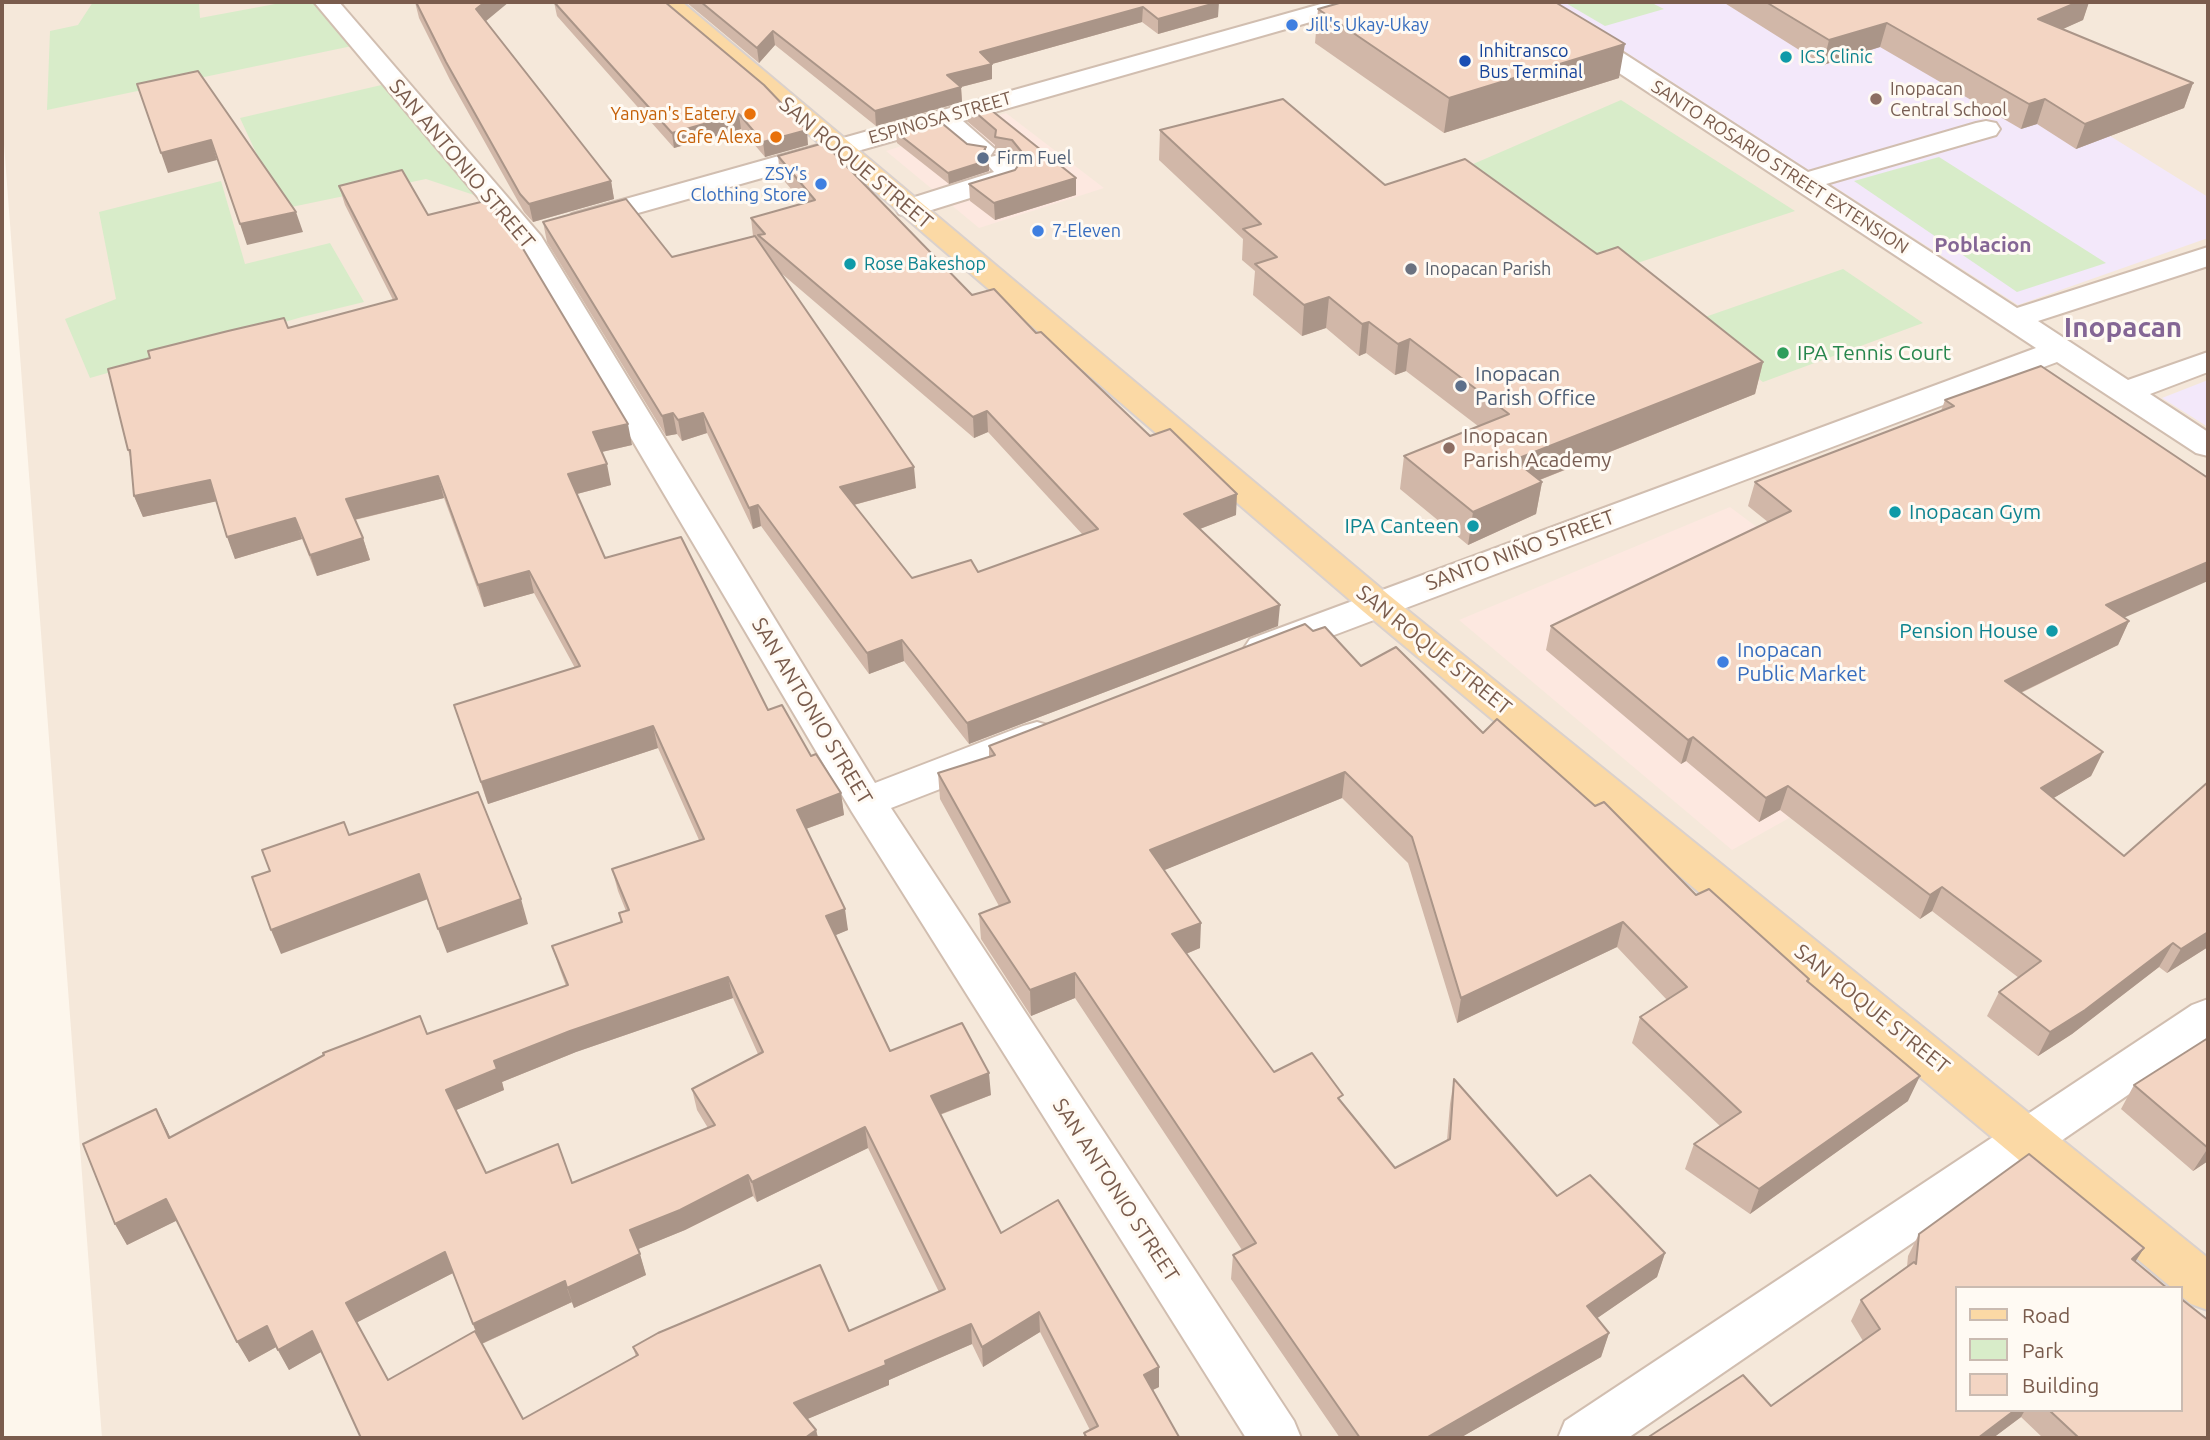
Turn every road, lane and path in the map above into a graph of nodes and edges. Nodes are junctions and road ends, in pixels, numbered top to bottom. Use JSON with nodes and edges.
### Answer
{"nodes":[{"id":1,"x":326,"y":2,"type":"edge"},
{"id":2,"x":667,"y":2,"type":"edge"},
{"id":3,"x":1354,"y":2,"type":"edge"},
{"id":4,"x":1528,"y":2,"type":"edge"},
{"id":5,"x":942,"y":117,"type":"junction"},
{"id":6,"x":1986,"y":129,"type":"dead end"},
{"id":7,"x":837,"y":147,"type":"junction"},
{"id":8,"x":1804,"y":183,"type":"junction"},
{"id":9,"x":909,"y":208,"type":"junction"},
{"id":10,"x":526,"y":236,"type":"junction"},
{"id":11,"x":2208,"y":256,"type":"edge"},
{"id":12,"x":2090,"y":294,"type":"junction"},
{"id":13,"x":2013,"y":319,"type":"junction"},
{"id":14,"x":2059,"y":350,"type":"junction"},
{"id":15,"x":2202,"y":363,"type":"edge"},
{"id":16,"x":2124,"y":392,"type":"junction"},
{"id":17,"x":2208,"y":446,"type":"edge"},
{"id":18,"x":1377,"y":604,"type":"junction"},
{"id":19,"x":1237,"y":658,"type":"edge"},
{"id":20,"x":1070,"y":723,"type":"edge"},
{"id":21,"x":866,"y":802,"type":"junction"},
{"id":22,"x":2208,"y":1017,"type":"edge"},
{"id":23,"x":2030,"y":1139,"type":"junction"},
{"id":24,"x":2208,"y":1288,"type":"edge"},
{"id":25,"x":1275,"y":1438,"type":"edge"},
{"id":26,"x":1584,"y":1438,"type":"edge"}],
"edges":[{"from":1,"to":10,"type":"street","name":"SAN ANTONIO STREET"},
{"from":2,"to":7,"type":"main road","name":"SAN ROQUE STREET"},
{"from":3,"to":5,"type":"street","name":"ESPINOSA STREET"},
{"from":4,"to":8,"type":"street","name":"SANTO ROSARIO STREET EXTENSION"},
{"from":5,"to":7,"type":"street","name":"ESPINOSA STREET"},
{"from":5,"to":9,"type":"street"},
{"from":6,"to":8,"type":"street"},
{"from":7,"to":9,"type":"main road","name":"SAN ROQUE STREET"},
{"from":7,"to":10,"type":"street","name":"ESPINOSA STREET"},
{"from":8,"to":13,"type":"street","name":"SANTO ROSARIO STREET EXTENSION"},
{"from":9,"to":18,"type":"main road","name":"SAN ROQUE STREET"},
{"from":10,"to":21,"type":"street","name":"SAN ANTONIO STREET"},
{"from":11,"to":12,"type":"street"},
{"from":12,"to":13,"type":"street"},
{"from":12,"to":15,"type":"path"},
{"from":13,"to":14,"type":"street","name":"SANTO ROSARIO STREET EXTENSION"},
{"from":14,"to":16,"type":"street","name":"SANTO ROSARIO STREET EXTENSION"},
{"from":14,"to":18,"type":"street","name":"SANTO NIÑO STREET"},
{"from":15,"to":16,"type":"street"},
{"from":16,"to":17,"type":"street","name":"SANTO ROSARIO STREET EXTENSION"},
{"from":18,"to":19,"type":"street","name":"SANTO NIÑO STREET"},
{"from":18,"to":23,"type":"main road","name":"SAN ROQUE STREET"},
{"from":20,"to":21,"type":"street"},
{"from":21,"to":25,"type":"street","name":"SAN ANTONIO STREET"},
{"from":22,"to":23,"type":"street"},
{"from":23,"to":24,"type":"main road","name":"SAN ROQUE STREET"},
{"from":23,"to":26,"type":"street"}]}
